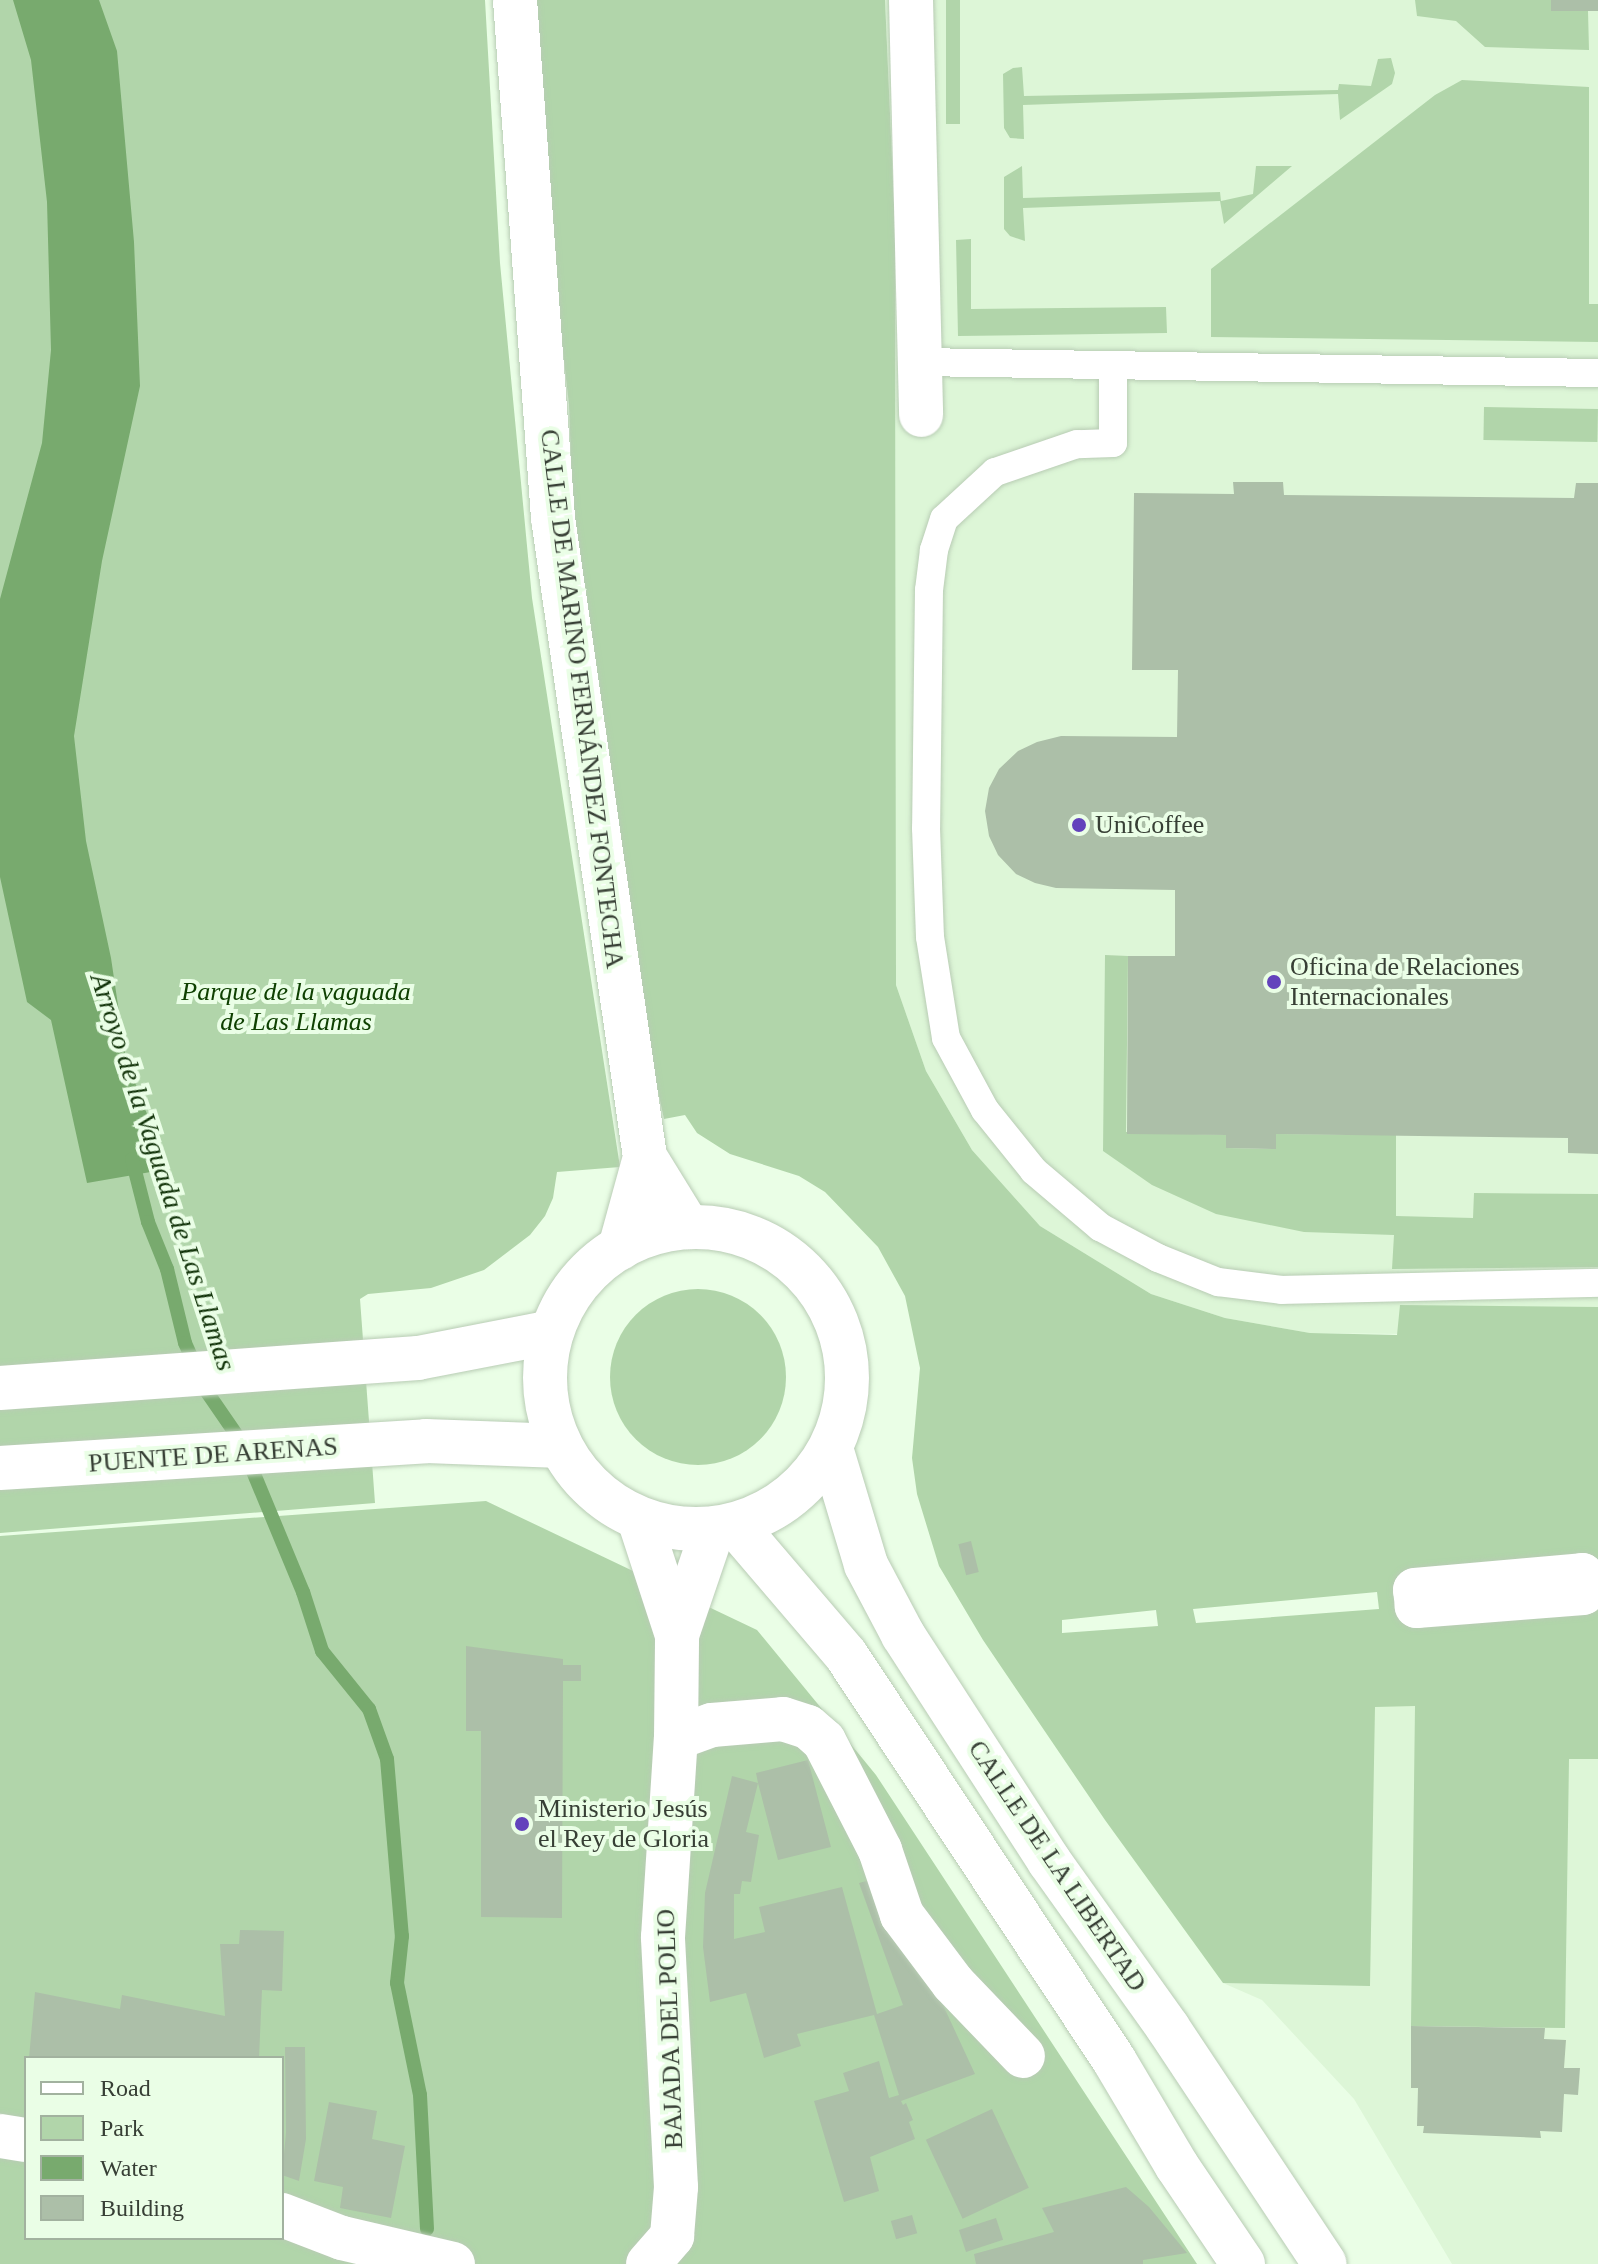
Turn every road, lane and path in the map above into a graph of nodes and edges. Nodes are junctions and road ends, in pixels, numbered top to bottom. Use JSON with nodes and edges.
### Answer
{"nodes":[{"id":1,"x":515,"y":0,"type":"edge"},
{"id":2,"x":911,"y":0,"type":"edge"},
{"id":3,"x":919,"y":362,"type":"junction"},
{"id":4,"x":1113,"y":365,"type":"junction"},
{"id":5,"x":1598,"y":373,"type":"edge"},
{"id":6,"x":921,"y":415,"type":"dead end"},
{"id":7,"x":645,"y":1157,"type":"junction"},
{"id":8,"x":688,"y":1227,"type":"junction"},
{"id":9,"x":620,"y":1248,"type":"junction"},
{"id":10,"x":1598,"y":1283,"type":"edge"},
{"id":11,"x":552,"y":1332,"type":"junction"},
{"id":12,"x":0,"y":1388,"type":"edge"},
{"id":13,"x":561,"y":1446,"type":"junction"},
{"id":14,"x":831,"y":1448,"type":"junction"},
{"id":15,"x":0,"y":1468,"type":"edge"},
{"id":16,"x":639,"y":1519,"type":"junction"},
{"id":17,"x":724,"y":1527,"type":"junction"},
{"id":18,"x":677,"y":1635,"type":"junction"},
{"id":19,"x":676,"y":1738,"type":"junction"},
{"id":20,"x":1023,"y":2056,"type":"dead end"},
{"id":21,"x":0,"y":2136,"type":"edge"},
{"id":22,"x":24,"y":2140,"type":"edge"},
{"id":23,"x":284,"y":2216,"type":"edge"},
{"id":24,"x":453,"y":2264,"type":"edge"},
{"id":25,"x":648,"y":2264,"type":"edge"},
{"id":26,"x":1243,"y":2264,"type":"edge"},
{"id":27,"x":1325,"y":2264,"type":"edge"}],
"edges":[{"from":1,"to":7,"type":"street","name":"CALLE DE MARINO FERNÁNDEZ FONTECHA"},
{"from":2,"to":3,"type":"street"},
{"from":3,"to":4,"type":"lane"},
{"from":3,"to":6,"type":"street"},
{"from":4,"to":5,"type":"lane"},
{"from":4,"to":10,"type":"lane"},
{"from":7,"to":8,"type":"street","name":"CALLE DE MARINO FERNÁNDEZ FONTECHA"},
{"from":7,"to":9,"type":"street","name":"CALLE DE MARINO FERNÁNDEZ FONTECHA"},
{"from":8,"to":9,"type":"street"},
{"from":8,"to":14,"type":"street"},
{"from":9,"to":11,"type":"street"},
{"from":11,"to":12,"type":"street"},
{"from":11,"to":13,"type":"street"},
{"from":13,"to":15,"type":"street","name":"PUENTE DE ARENAS"},
{"from":13,"to":16,"type":"street"},
{"from":14,"to":17,"type":"street"},
{"from":14,"to":27,"type":"street","name":"CALLE DE LA LIBERTAD"},
{"from":16,"to":17,"type":"street"},
{"from":16,"to":18,"type":"street","name":"BAJADA DEL POLIO"},
{"from":17,"to":18,"type":"street","name":"BAJADA DEL POLIO"},
{"from":17,"to":26,"type":"street"},
{"from":18,"to":19,"type":"street","name":"BAJADA DEL POLIO"},
{"from":19,"to":20,"type":"street"},
{"from":19,"to":25,"type":"street","name":"BAJADA DEL POLIO"},
{"from":21,"to":22,"type":"street"},
{"from":23,"to":24,"type":"street"}]}
